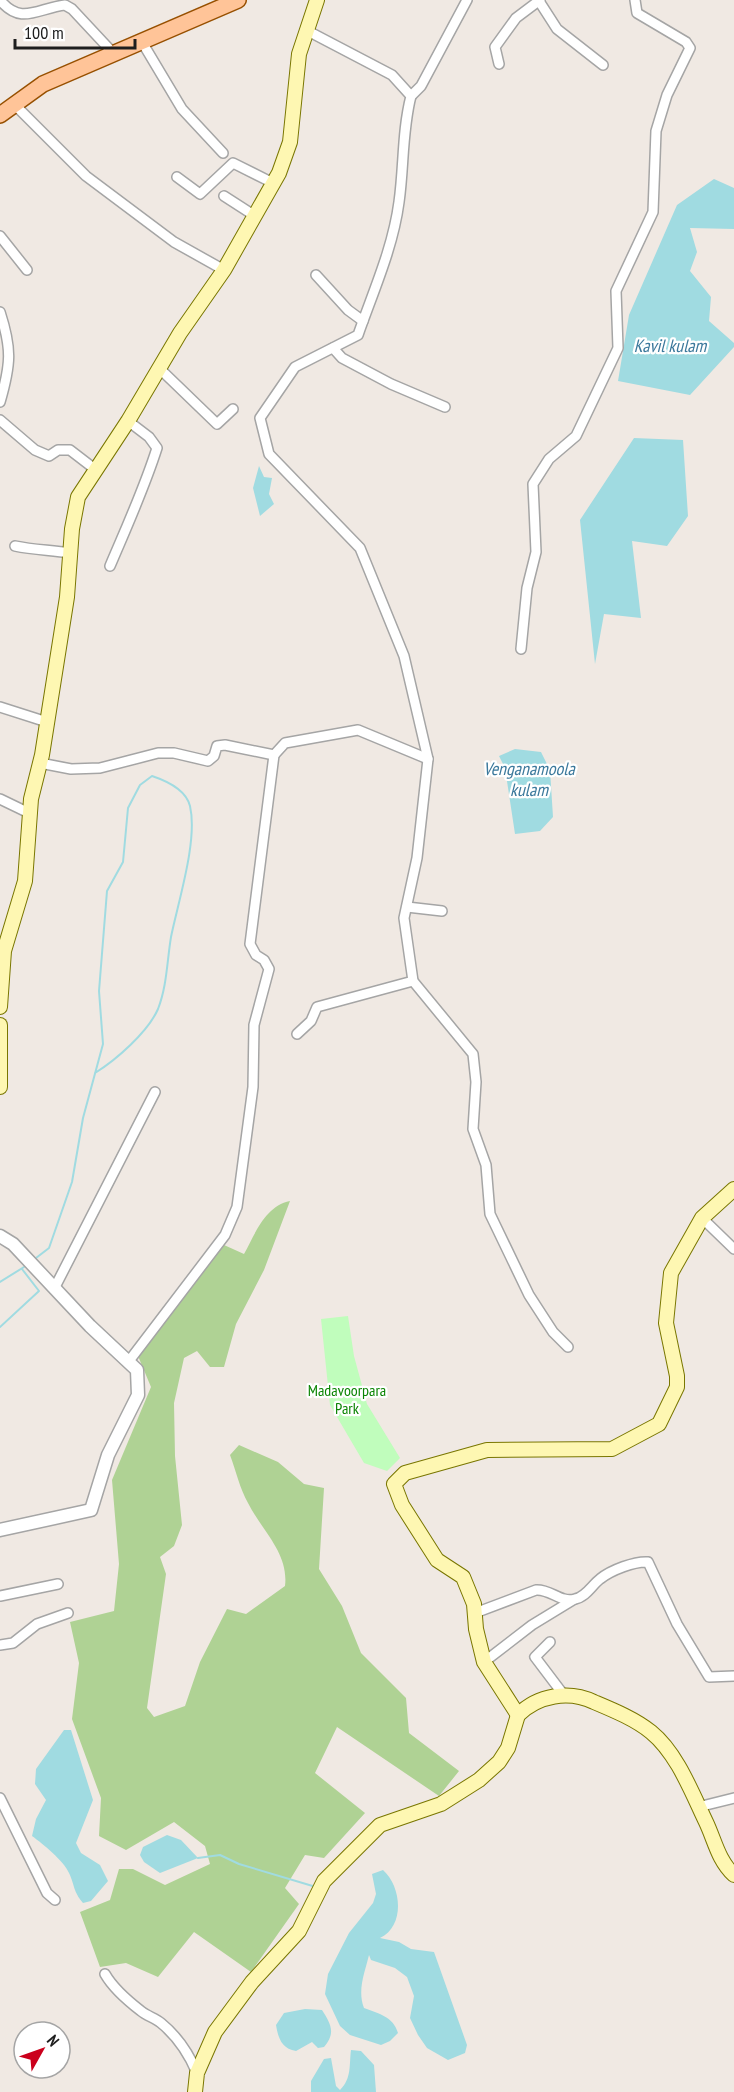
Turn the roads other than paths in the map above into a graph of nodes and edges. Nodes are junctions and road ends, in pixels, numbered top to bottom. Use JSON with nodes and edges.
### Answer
{"nodes":[{"id":1,"x":0,"y":0,"type":"edge"},
{"id":2,"x":237,"y":0,"type":"edge"},
{"id":3,"x":317,"y":0,"type":"edge"},
{"id":4,"x":466,"y":0,"type":"edge"},
{"id":5,"x":635,"y":0,"type":"edge"},
{"id":6,"x":539,"y":1,"type":"edge"},
{"id":7,"x":55,"y":2,"type":"edge"},
{"id":8,"x":306,"y":30,"type":"junction"},
{"id":9,"x":142,"y":42,"type":"junction"},
{"id":10,"x":114,"y":54,"type":"junction"},
{"id":11,"x":499,"y":64,"type":"dead end"},
{"id":12,"x":603,"y":65,"type":"dead end"},
{"id":13,"x":411,"y":96,"type":"junction"},
{"id":14,"x":14,"y":104,"type":"junction"},
{"id":15,"x":0,"y":115,"type":"edge"},
{"id":16,"x":223,"y":153,"type":"dead end"},
{"id":17,"x":177,"y":177,"type":"dead end"},
{"id":18,"x":273,"y":183,"type":"junction"},
{"id":19,"x":224,"y":196,"type":"dead end"},
{"id":20,"x":255,"y":216,"type":"junction"},
{"id":21,"x":0,"y":236,"type":"edge"},
{"id":22,"x":27,"y":270,"type":"dead end"},
{"id":23,"x":224,"y":270,"type":"junction"},
{"id":24,"x":316,"y":275,"type":"dead end"},
{"id":25,"x":0,"y":312,"type":"edge"},
{"id":26,"x":363,"y":321,"type":"junction"},
{"id":27,"x":333,"y":348,"type":"junction"},
{"id":28,"x":159,"y":368,"type":"junction"},
{"id":29,"x":0,"y":402,"type":"edge"},
{"id":30,"x":445,"y":407,"type":"dead end"},
{"id":31,"x":233,"y":409,"type":"dead end"},
{"id":32,"x":0,"y":420,"type":"edge"},
{"id":33,"x":128,"y":421,"type":"junction"},
{"id":34,"x":96,"y":470,"type":"junction"},
{"id":35,"x":15,"y":546,"type":"dead end"},
{"id":36,"x":70,"y":553,"type":"junction"},
{"id":37,"x":110,"y":566,"type":"dead end"},
{"id":38,"x":521,"y":650,"type":"dead end"},
{"id":39,"x":0,"y":707,"type":"edge"},
{"id":40,"x":47,"y":722,"type":"junction"},
{"id":41,"x":274,"y":755,"type":"junction"},
{"id":42,"x":428,"y":759,"type":"junction"},
{"id":43,"x":40,"y":763,"type":"junction"},
{"id":44,"x":0,"y":799,"type":"edge"},
{"id":45,"x":29,"y":813,"type":"junction"},
{"id":46,"x":407,"y":907,"type":"junction"},
{"id":47,"x":442,"y":911,"type":"dead end"},
{"id":48,"x":412,"y":981,"type":"junction"},
{"id":49,"x":0,"y":1007,"type":"edge"},
{"id":50,"x":0,"y":1025,"type":"edge"},
{"id":51,"x":297,"y":1034,"type":"dead end"},
{"id":52,"x":0,"y":1088,"type":"edge"},
{"id":53,"x":155,"y":1092,"type":"dead end"},
{"id":54,"x":734,"y":1189,"type":"edge"},
{"id":55,"x":702,"y":1218,"type":"junction"},
{"id":56,"x":0,"y":1236,"type":"edge"},
{"id":57,"x":734,"y":1249,"type":"edge"},
{"id":58,"x":54,"y":1289,"type":"junction"},
{"id":59,"x":568,"y":1347,"type":"dead end"},
{"id":60,"x":129,"y":1361,"type":"junction"},
{"id":61,"x":0,"y":1530,"type":"edge"},
{"id":62,"x":58,"y":1584,"type":"dead end"},
{"id":63,"x":0,"y":1596,"type":"edge"},
{"id":64,"x":573,"y":1600,"type":"junction"},
{"id":65,"x":68,"y":1613,"type":"dead end"},
{"id":66,"x":475,"y":1613,"type":"junction"},
{"id":67,"x":550,"y":1642,"type":"dead end"},
{"id":68,"x":0,"y":1645,"type":"edge"},
{"id":69,"x":484,"y":1662,"type":"junction"},
{"id":70,"x":734,"y":1676,"type":"edge"},
{"id":71,"x":563,"y":1694,"type":"junction"},
{"id":72,"x":518,"y":1716,"type":"junction"},
{"id":73,"x":0,"y":1798,"type":"edge"},
{"id":74,"x":734,"y":1798,"type":"edge"},
{"id":75,"x":698,"y":1807,"type":"junction"},
{"id":76,"x":734,"y":1875,"type":"edge"},
{"id":77,"x":55,"y":1900,"type":"dead end"},
{"id":78,"x":105,"y":1974,"type":"dead end"},
{"id":79,"x":197,"y":2073,"type":"junction"},
{"id":80,"x":195,"y":2092,"type":"edge"}],
"edges":[{"from":1,"to":7,"type":"street"},
{"from":2,"to":9,"type":"main road"},
{"from":3,"to":8,"type":"main road"},
{"from":4,"to":13,"type":"street"},
{"from":5,"to":38,"type":"street"},
{"from":6,"to":11,"type":"street"},
{"from":6,"to":12,"type":"street"},
{"from":7,"to":10,"type":"street"},
{"from":8,"to":13,"type":"street"},
{"from":8,"to":18,"type":"main road"},
{"from":9,"to":10,"type":"main road"},
{"from":9,"to":16,"type":"street"},
{"from":10,"to":14,"type":"main road"},
{"from":13,"to":26,"type":"street"},
{"from":14,"to":15,"type":"main road"},
{"from":14,"to":23,"type":"street"},
{"from":17,"to":18,"type":"street"},
{"from":18,"to":20,"type":"main road"},
{"from":19,"to":20,"type":"street"},
{"from":20,"to":23,"type":"main road"},
{"from":21,"to":22,"type":"street"},
{"from":23,"to":28,"type":"main road"},
{"from":24,"to":26,"type":"street"},
{"from":25,"to":29,"type":"street"},
{"from":26,"to":27,"type":"street"},
{"from":27,"to":30,"type":"street"},
{"from":27,"to":42,"type":"street"},
{"from":28,"to":31,"type":"street"},
{"from":28,"to":33,"type":"main road"},
{"from":32,"to":34,"type":"street"},
{"from":33,"to":34,"type":"main road"},
{"from":33,"to":37,"type":"street"},
{"from":34,"to":36,"type":"main road"},
{"from":35,"to":36,"type":"street"},
{"from":36,"to":40,"type":"main road"},
{"from":39,"to":40,"type":"street"},
{"from":40,"to":43,"type":"main road"},
{"from":41,"to":42,"type":"street"},
{"from":41,"to":43,"type":"street"},
{"from":41,"to":60,"type":"street"},
{"from":42,"to":46,"type":"street"},
{"from":43,"to":45,"type":"main road"},
{"from":44,"to":45,"type":"street"},
{"from":45,"to":49,"type":"main road"},
{"from":46,"to":47,"type":"street"},
{"from":46,"to":48,"type":"street"},
{"from":48,"to":51,"type":"street"},
{"from":48,"to":59,"type":"street"},
{"from":50,"to":52,"type":"main road"},
{"from":53,"to":58,"type":"street"},
{"from":54,"to":55,"type":"main road"},
{"from":55,"to":57,"type":"street"},
{"from":55,"to":66,"type":"main road"},
{"from":56,"to":58,"type":"street"},
{"from":58,"to":60,"type":"street"},
{"from":60,"to":61,"type":"street"},
{"from":62,"to":63,"type":"street"},
{"from":64,"to":66,"type":"street"},
{"from":64,"to":69,"type":"street"},
{"from":64,"to":70,"type":"street"},
{"from":65,"to":68,"type":"street"},
{"from":66,"to":69,"type":"main road"},
{"from":67,"to":71,"type":"street"},
{"from":69,"to":72,"type":"main road"},
{"from":71,"to":72,"type":"main road"},
{"from":71,"to":75,"type":"main road"},
{"from":72,"to":79,"type":"main road"},
{"from":73,"to":77,"type":"street"},
{"from":74,"to":75,"type":"street"},
{"from":75,"to":76,"type":"main road"},
{"from":78,"to":79,"type":"street"},
{"from":79,"to":80,"type":"main road"}]}
